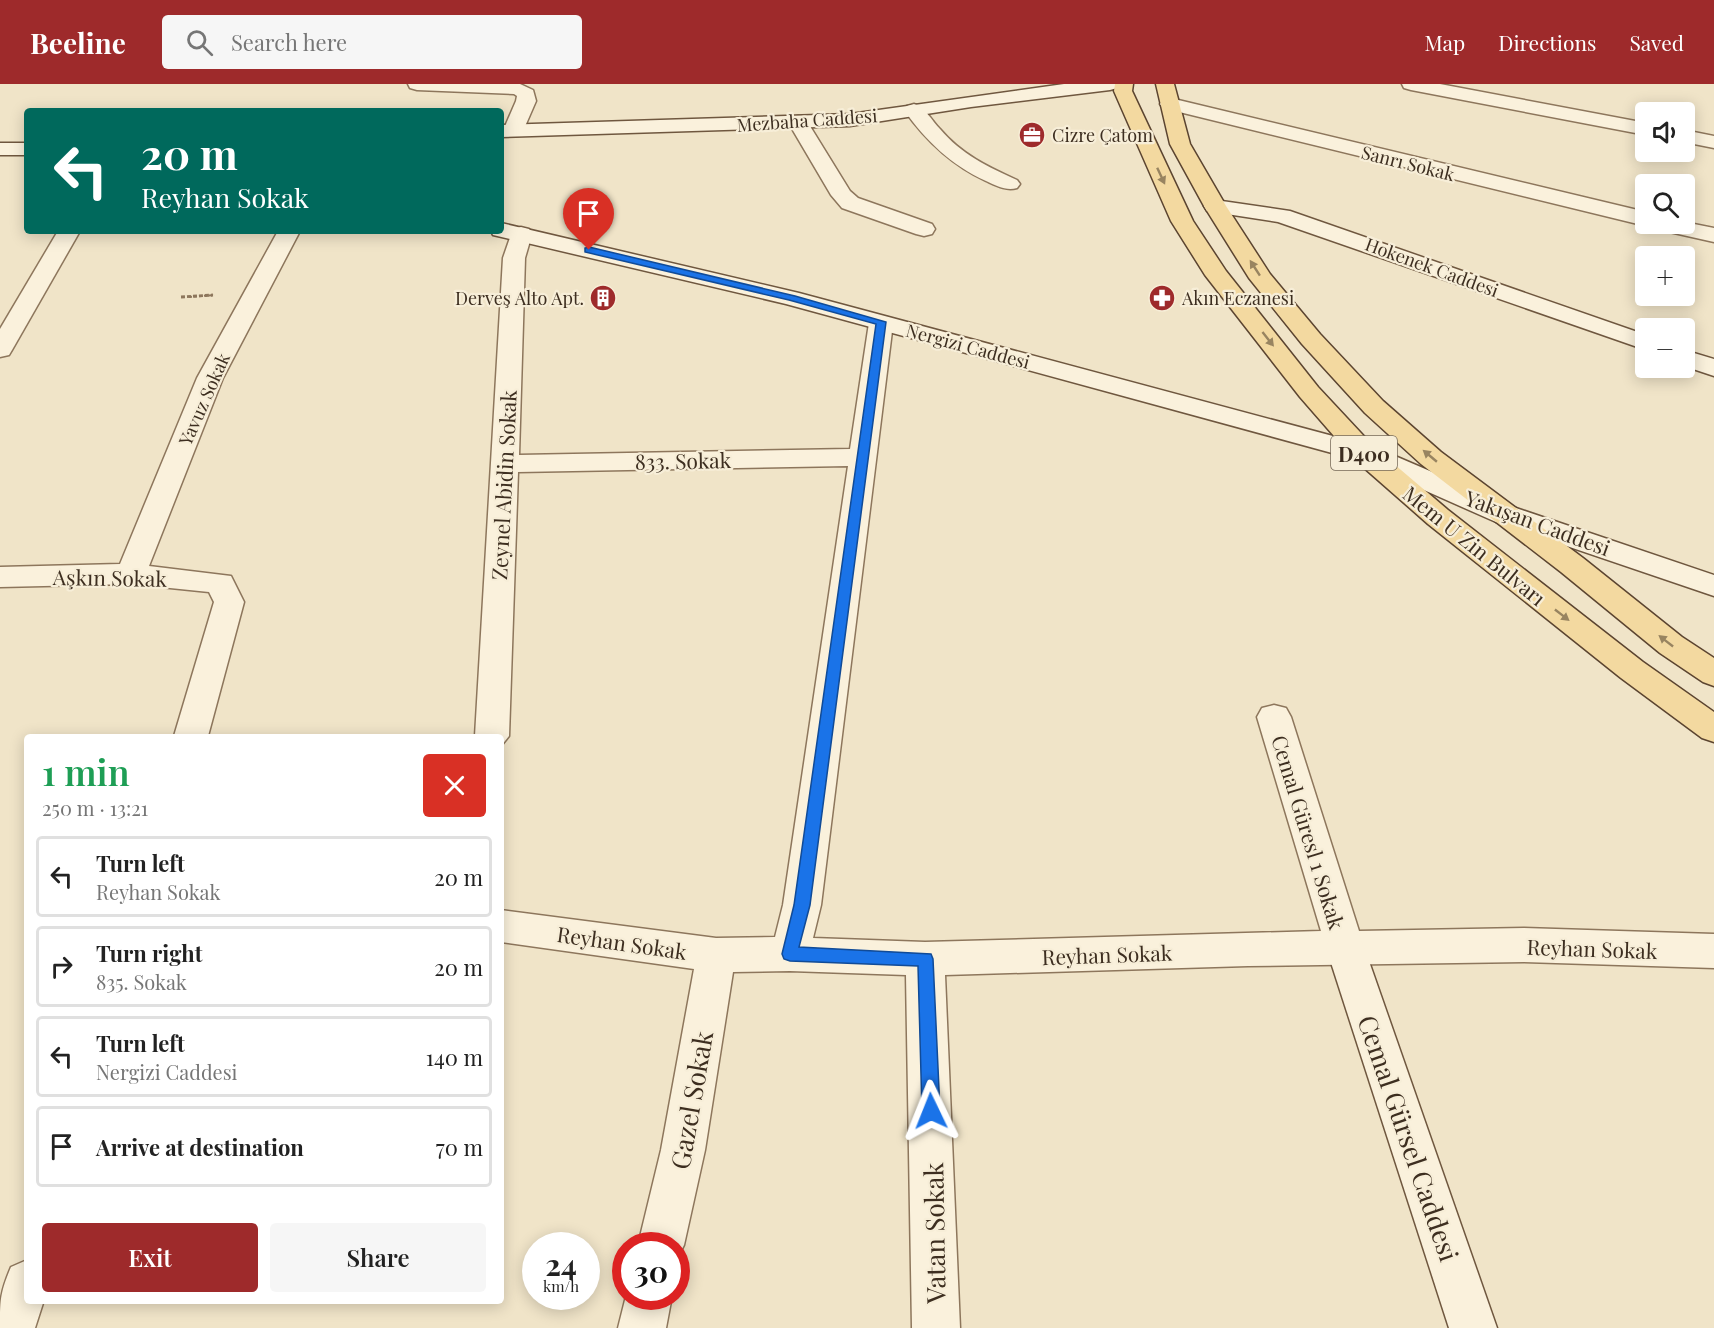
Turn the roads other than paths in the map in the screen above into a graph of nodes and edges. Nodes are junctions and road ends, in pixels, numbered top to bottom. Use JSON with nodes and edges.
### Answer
{"nodes":[{"id":1,"x":417,"y":84,"type":"edge"},
{"id":2,"x":1110,"y":84,"type":"edge"},
{"id":3,"x":1124,"y":84,"type":"edge"},
{"id":4,"x":1411,"y":84,"type":"edge"},
{"id":5,"x":520,"y":86,"type":"edge"},
{"id":6,"x":1168,"y":94,"type":"edge"},
{"id":7,"x":914,"y":110,"type":"junction"},
{"id":8,"x":798,"y":122,"type":"junction"},
{"id":9,"x":1635,"y":127,"type":"edge"},
{"id":10,"x":507,"y":131,"type":"edge"},
{"id":11,"x":1695,"y":138,"type":"edge"},
{"id":12,"x":1714,"y":142,"type":"edge"},
{"id":13,"x":0,"y":149,"type":"edge"},
{"id":14,"x":24,"y":149,"type":"edge"},
{"id":15,"x":1010,"y":184,"type":"dead end"},
{"id":16,"x":1215,"y":206,"type":"junction"},
{"id":17,"x":1635,"y":216,"type":"edge"},
{"id":18,"x":924,"y":229,"type":"dead end"},
{"id":19,"x":1695,"y":231,"type":"edge"},
{"id":20,"x":511,"y":232,"type":"edge"},
{"id":21,"x":67,"y":234,"type":"edge"},
{"id":22,"x":288,"y":234,"type":"edge"},
{"id":23,"x":1714,"y":235,"type":"edge"},
{"id":24,"x":881,"y":322,"type":"junction"},
{"id":25,"x":1635,"y":339,"type":"edge"},
{"id":26,"x":0,"y":350,"type":"edge"},
{"id":27,"x":1695,"y":361,"type":"edge"},
{"id":28,"x":1714,"y":368,"type":"edge"},
{"id":29,"x":1364,"y":453,"type":"junction"},
{"id":30,"x":863,"y":457,"type":"junction"},
{"id":31,"x":504,"y":464,"type":"junction"},
{"id":32,"x":1506,"y":515,"type":"junction"},
{"id":33,"x":130,"y":574,"type":"junction"},
{"id":34,"x":0,"y":577,"type":"edge"},
{"id":35,"x":1714,"y":586,"type":"edge"},
{"id":36,"x":1714,"y":675,"type":"edge"},
{"id":37,"x":1274,"y":717,"type":"dead end"},
{"id":38,"x":1714,"y":729,"type":"edge"},
{"id":39,"x":192,"y":734,"type":"edge"},
{"id":40,"x":492,"y":734,"type":"edge"},
{"id":41,"x":504,"y":926,"type":"edge"},
{"id":42,"x":1345,"y":947,"type":"junction"},
{"id":43,"x":1714,"y":951,"type":"edge"},
{"id":44,"x":790,"y":954,"type":"junction"},
{"id":45,"x":716,"y":955,"type":"junction"},
{"id":46,"x":925,"y":959,"type":"junction"},
{"id":47,"x":664,"y":1232,"type":"edge"},
{"id":48,"x":24,"y":1291,"type":"edge"},
{"id":49,"x":646,"y":1310,"type":"edge"},
{"id":50,"x":11,"y":1328,"type":"edge"},
{"id":51,"x":642,"y":1328,"type":"edge"},
{"id":52,"x":936,"y":1328,"type":"edge"},
{"id":53,"x":1473,"y":1328,"type":"edge"}],
"edges":[{"from":1,"to":5,"type":"street"},
{"from":2,"to":7,"type":"street","name":"Mezbaha Caddesi"},
{"from":3,"to":29,"type":"main road","name":"Mem U Zin Bulvarı","number":"D400","one_way":true},
{"from":4,"to":9,"type":"street"},
{"from":5,"to":10,"type":"street"},
{"from":6,"to":16,"type":"main road","name":"Mem U Zin Bulvarı","number":"D400"},
{"from":6,"to":17,"type":"street","name":"Sanrı Sokak"},
{"from":7,"to":8,"type":"street","name":"Mezbaha Caddesi"},
{"from":7,"to":15,"type":"street"},
{"from":8,"to":10,"type":"street","name":"Mezbaha Caddesi"},
{"from":8,"to":18,"type":"street"},
{"from":11,"to":12,"type":"street"},
{"from":13,"to":14,"type":"street"},
{"from":16,"to":25,"type":"street","name":"Hokenek Caddesi"},
{"from":32,"to":16,"type":"main road","name":"Mem U Zin Bulvarı","number":"D400","one_way":true},
{"from":19,"to":23,"type":"street"},
{"from":20,"to":24,"type":"street","name":"Nergizi Caddesi"},
{"from":20,"to":31,"type":"street","name":"Zeynel Abidin Sokak"},
{"from":21,"to":26,"type":"street"},
{"from":22,"to":33,"type":"street","name":"Yavuz Sokak"},
{"from":24,"to":29,"type":"street","name":"Nergizi Caddesi"},
{"from":24,"to":30,"type":"street"},
{"from":27,"to":28,"type":"street"},
{"from":29,"to":32,"type":"street","name":"Yakışan Caddesi"},
{"from":29,"to":38,"type":"main road","name":"Mem U Zin Bulvarı","number":"D400","one_way":true},
{"from":30,"to":31,"type":"street","name":"833. Sokak"},
{"from":30,"to":44,"type":"street"},
{"from":31,"to":40,"type":"street","name":"Zeynel Abidin Sokak"},
{"from":32,"to":35,"type":"street","name":"Yakışan Caddesi"},
{"from":36,"to":32,"type":"main road","name":"Mem U Zin Bulvarı","number":"D400","one_way":true},
{"from":33,"to":34,"type":"street","name":"Aşkın Sokak"},
{"from":33,"to":39,"type":"street","name":"Aşkın Sokak"},
{"from":37,"to":42,"type":"street","name":"Cemal Güresl 1 Sokak"},
{"from":41,"to":45,"type":"street","name":"Reyhan Sokak"},
{"from":42,"to":43,"type":"street","name":"Reyhan Sokak"},
{"from":42,"to":46,"type":"street","name":"Reyhan Sokak"},
{"from":42,"to":53,"type":"street","name":"Cemal Gürsel Caddesi"},
{"from":44,"to":45,"type":"street","name":"Reyhan Sokak"},
{"from":44,"to":46,"type":"street","name":"Reyhan Sokak"},
{"from":45,"to":47,"type":"street","name":"Gazel Sokak"},
{"from":46,"to":52,"type":"street","name":"Vatan Sokak"},
{"from":48,"to":50,"type":"street"},
{"from":49,"to":51,"type":"street"}]}
